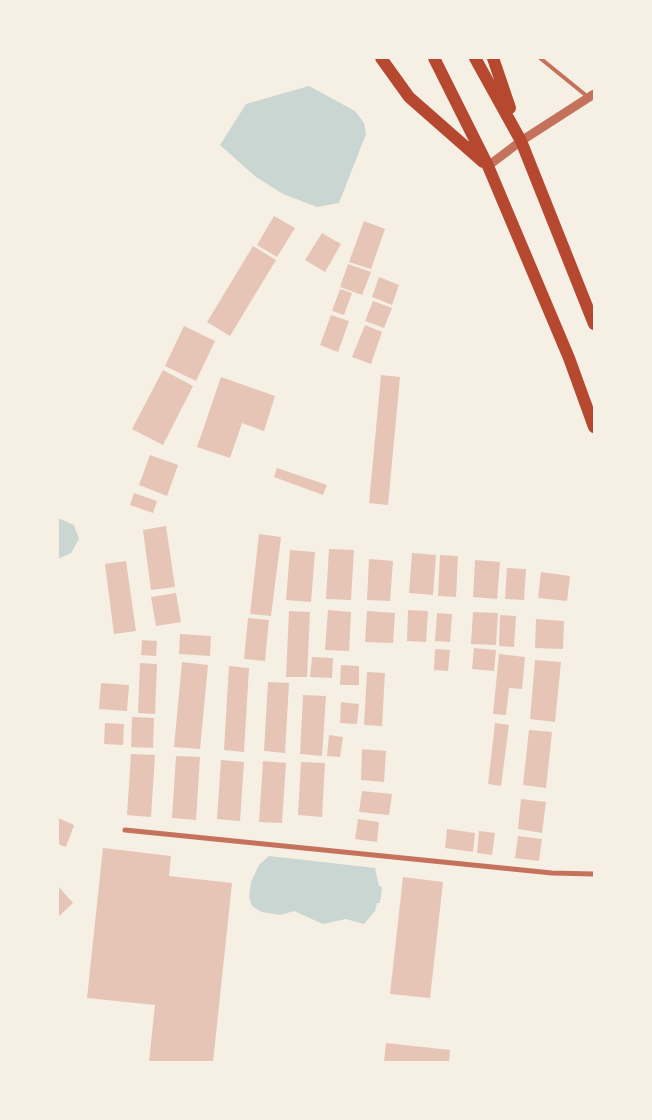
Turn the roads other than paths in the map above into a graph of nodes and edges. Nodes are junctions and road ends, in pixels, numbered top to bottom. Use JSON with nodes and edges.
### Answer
{"nodes":[{"id":1,"x":381,"y":58,"type":"edge"},
{"id":2,"x":434,"y":58,"type":"edge"},
{"id":3,"x":475,"y":58,"type":"edge"},
{"id":4,"x":493,"y":58,"type":"edge"},
{"id":5,"x":540,"y":58,"type":"edge"},
{"id":6,"x":591,"y":96,"type":"edge"},
{"id":7,"x":521,"y":141,"type":"junction"},
{"id":8,"x":488,"y":166,"type":"junction"},
{"id":9,"x":594,"y":324,"type":"edge"},
{"id":10,"x":594,"y":427,"type":"edge"},
{"id":11,"x":124,"y":830,"type":"dead end"},
{"id":12,"x":594,"y":874,"type":"edge"}],
"edges":[{"from":1,"to":8,"type":"main road"},
{"from":2,"to":8,"type":"main road"},
{"from":3,"to":7,"type":"main road"},
{"from":4,"to":7,"type":"main road"},
{"from":5,"to":6,"type":"lane"},
{"from":6,"to":7,"type":"street"},
{"from":7,"to":8,"type":"street"},
{"from":7,"to":9,"type":"main road"},
{"from":8,"to":10,"type":"main road"},
{"from":11,"to":12,"type":"street"}]}
